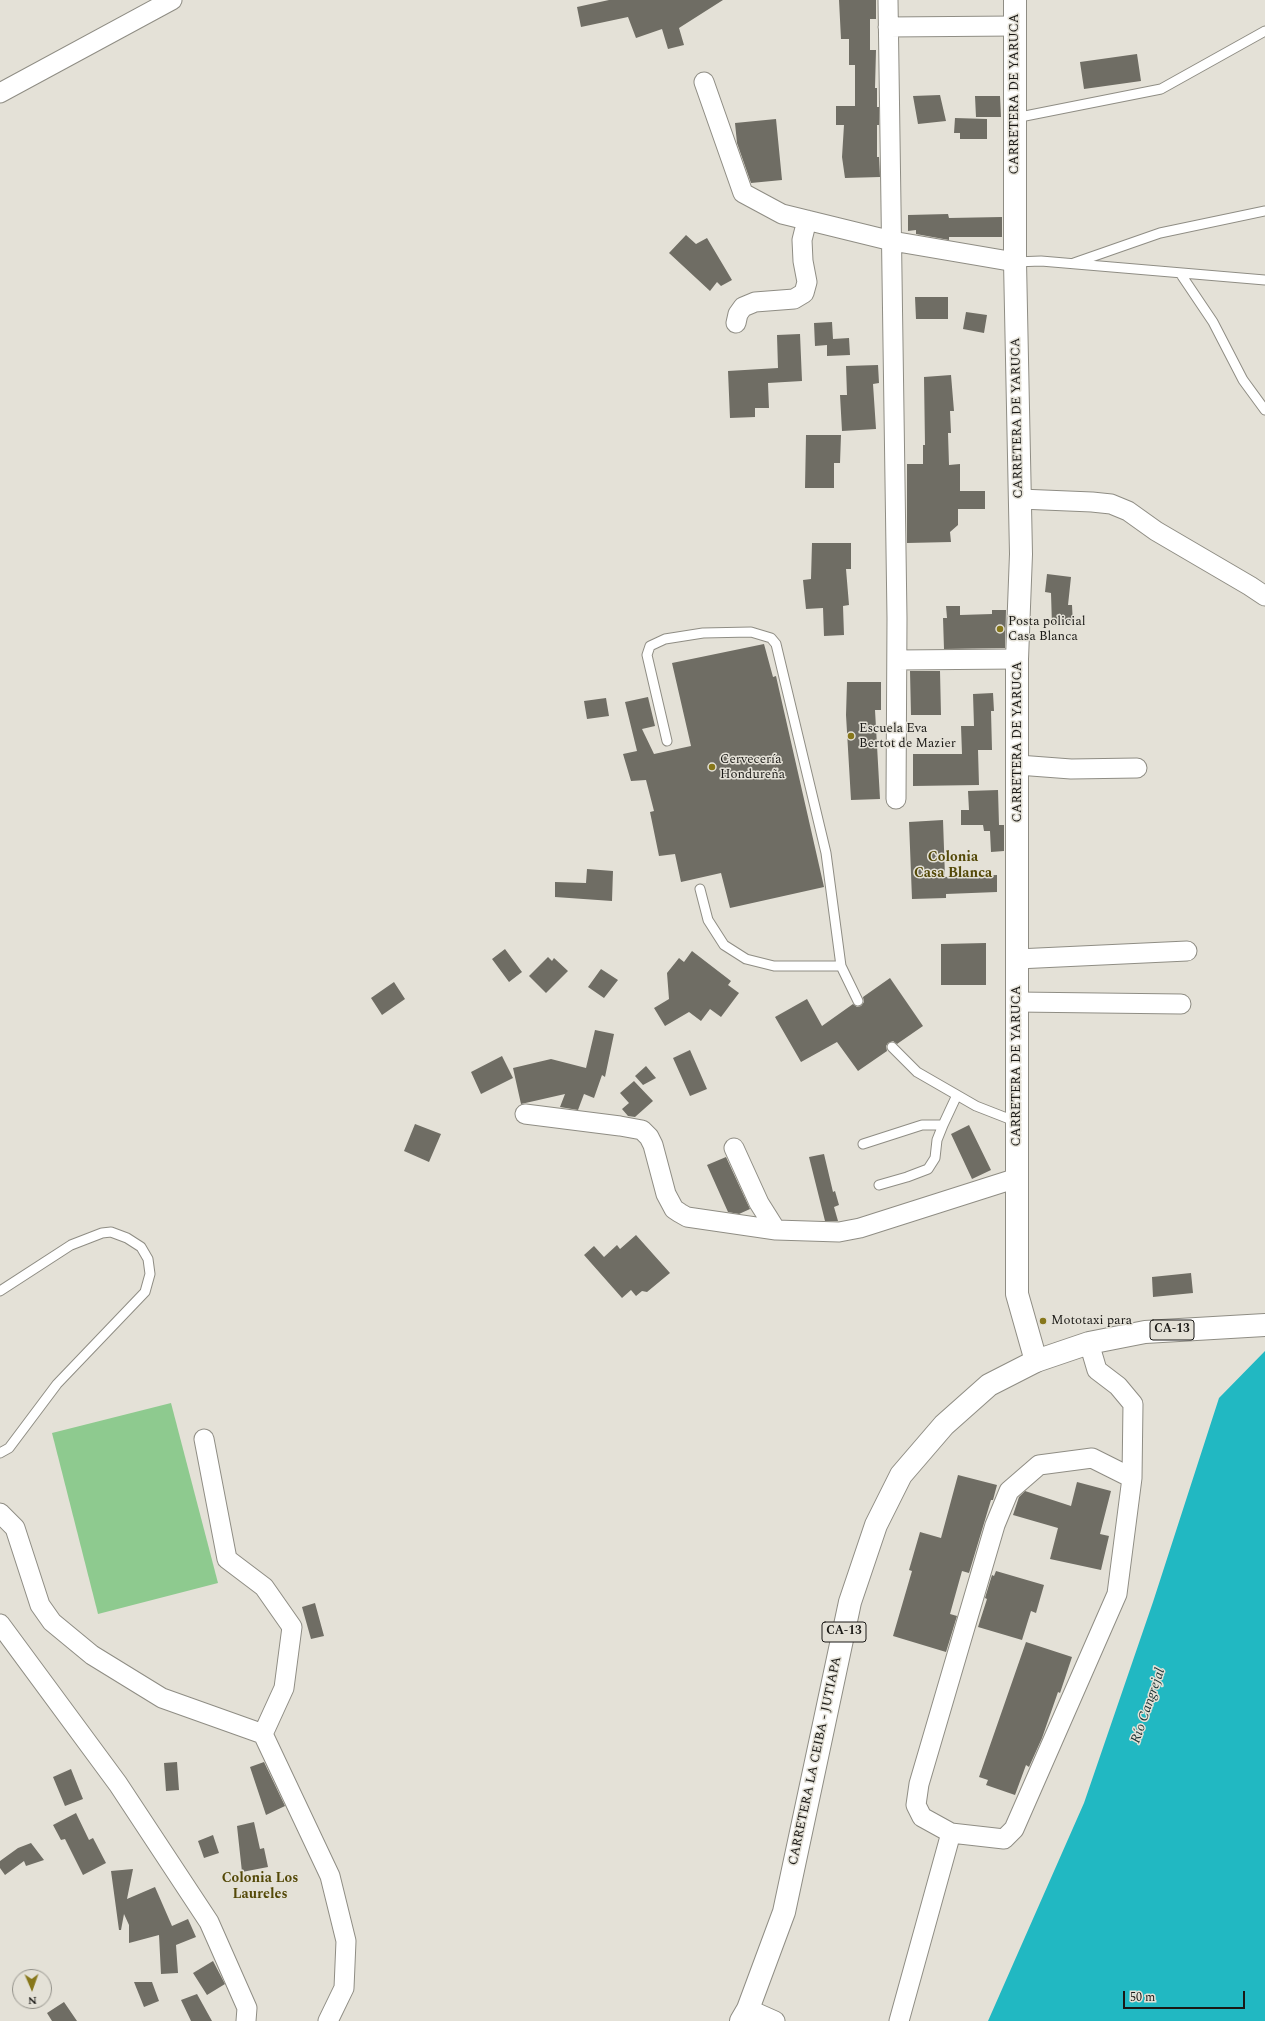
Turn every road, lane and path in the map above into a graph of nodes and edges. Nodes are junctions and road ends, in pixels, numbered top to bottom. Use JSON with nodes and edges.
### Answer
{"nodes":[{"id":1,"x":172,"y":0,"type":"edge"},
{"id":2,"x":888,"y":0,"type":"edge"},
{"id":3,"x":1015,"y":0,"type":"edge"},
{"id":4,"x":1015,"y":26,"type":"junction"},
{"id":5,"x":888,"y":27,"type":"junction"},
{"id":6,"x":1265,"y":31,"type":"edge"},
{"id":7,"x":704,"y":82,"type":"dead end"},
{"id":8,"x":0,"y":93,"type":"edge"},
{"id":9,"x":1015,"y":118,"type":"junction"},
{"id":10,"x":1265,"y":211,"type":"edge"},
{"id":11,"x":807,"y":220,"type":"junction"},
{"id":12,"x":892,"y":241,"type":"junction"},
{"id":13,"x":1015,"y":262,"type":"junction"},
{"id":14,"x":1070,"y":264,"type":"junction"},
{"id":15,"x":1180,"y":272,"type":"junction"},
{"id":16,"x":1265,"y":280,"type":"edge"},
{"id":17,"x":736,"y":323,"type":"dead end"},
{"id":18,"x":1265,"y":410,"type":"edge"},
{"id":19,"x":1020,"y":499,"type":"junction"},
{"id":20,"x":1265,"y":596,"type":"edge"},
{"id":21,"x":1018,"y":659,"type":"junction"},
{"id":22,"x":897,"y":660,"type":"junction"},
{"id":23,"x":667,"y":741,"type":"dead end"},
{"id":24,"x":1018,"y":765,"type":"junction"},
{"id":25,"x":1137,"y":768,"type":"dead end"},
{"id":26,"x":896,"y":799,"type":"dead end"},
{"id":27,"x":700,"y":889,"type":"dead end"},
{"id":28,"x":1187,"y":951,"type":"dead end"},
{"id":29,"x":1017,"y":959,"type":"junction"},
{"id":30,"x":841,"y":966,"type":"junction"},
{"id":31,"x":858,"y":1001,"type":"dead end"},
{"id":32,"x":1017,"y":1002,"type":"junction"},
{"id":33,"x":1181,"y":1004,"type":"dead end"},
{"id":34,"x":892,"y":1047,"type":"dead end"},
{"id":35,"x":957,"y":1095,"type":"junction"},
{"id":36,"x":525,"y":1114,"type":"dead end"},
{"id":37,"x":1017,"y":1122,"type":"junction"},
{"id":38,"x":943,"y":1125,"type":"junction"},
{"id":39,"x":862,"y":1144,"type":"dead end"},
{"id":40,"x":734,"y":1148,"type":"dead end"},
{"id":41,"x":1017,"y":1178,"type":"junction"},
{"id":42,"x":878,"y":1185,"type":"dead end"},
{"id":43,"x":776,"y":1230,"type":"junction"},
{"id":44,"x":0,"y":1291,"type":"edge"},
{"id":45,"x":1260,"y":1325,"type":"edge"},
{"id":46,"x":1089,"y":1343,"type":"junction"},
{"id":47,"x":1036,"y":1361,"type":"junction"},
{"id":48,"x":204,"y":1439,"type":"dead end"},
{"id":49,"x":0,"y":1454,"type":"edge"},
{"id":50,"x":1132,"y":1478,"type":"junction"},
{"id":51,"x":0,"y":1513,"type":"edge"},
{"id":52,"x":0,"y":1624,"type":"edge"},
{"id":53,"x":263,"y":1734,"type":"junction"},
{"id":54,"x":952,"y":1833,"type":"junction"},
{"id":55,"x":745,"y":2015,"type":"edge"},
{"id":56,"x":246,"y":2021,"type":"edge"},
{"id":57,"x":328,"y":2021,"type":"edge"},
{"id":58,"x":775,"y":2021,"type":"edge"},
{"id":59,"x":899,"y":2021,"type":"edge"}],
"edges":[{"from":1,"to":8,"type":"street"},
{"from":2,"to":5,"type":"street"},
{"from":3,"to":4,"type":"street","name":"CARRETERA DE YARUCA"},
{"from":4,"to":5,"type":"street"},
{"from":4,"to":9,"type":"street","name":"CARRETERA DE YARUCA"},
{"from":5,"to":12,"type":"street"},
{"from":6,"to":9,"type":"lane"},
{"from":7,"to":11,"type":"street"},
{"from":9,"to":13,"type":"street","name":"CARRETERA DE YARUCA"},
{"from":10,"to":14,"type":"lane"},
{"from":11,"to":12,"type":"street"},
{"from":11,"to":17,"type":"street"},
{"from":12,"to":13,"type":"street"},
{"from":12,"to":22,"type":"street"},
{"from":13,"to":14,"type":"lane"},
{"from":13,"to":19,"type":"street","name":"CARRETERA DE YARUCA"},
{"from":14,"to":15,"type":"lane"},
{"from":15,"to":16,"type":"lane"},
{"from":15,"to":18,"type":"lane"},
{"from":19,"to":20,"type":"street"},
{"from":19,"to":21,"type":"street","name":"CARRETERA DE YARUCA"},
{"from":21,"to":22,"type":"street"},
{"from":21,"to":24,"type":"street","name":"CARRETERA DE YARUCA"},
{"from":22,"to":26,"type":"street"},
{"from":23,"to":30,"type":"lane"},
{"from":24,"to":25,"type":"street"},
{"from":24,"to":29,"type":"street","name":"CARRETERA DE YARUCA"},
{"from":27,"to":30,"type":"lane"},
{"from":28,"to":29,"type":"street"},
{"from":29,"to":32,"type":"street","name":"CARRETERA DE YARUCA"},
{"from":30,"to":31,"type":"lane"},
{"from":32,"to":33,"type":"street"},
{"from":32,"to":37,"type":"street","name":"CARRETERA DE YARUCA"},
{"from":34,"to":35,"type":"lane"},
{"from":35,"to":37,"type":"lane"},
{"from":35,"to":38,"type":"lane"},
{"from":36,"to":43,"type":"street"},
{"from":37,"to":41,"type":"street","name":"CARRETERA DE YARUCA"},
{"from":38,"to":39,"type":"lane"},
{"from":38,"to":42,"type":"lane"},
{"from":40,"to":43,"type":"street"},
{"from":41,"to":43,"type":"street"},
{"from":41,"to":47,"type":"street","name":"CARRETERA DE YARUCA"},
{"from":44,"to":49,"type":"lane"},
{"from":45,"to":46,"type":"street","name":"CARRETERA LA CEIBA - JUTIAPA","number":"CA-13"},
{"from":46,"to":47,"type":"street","name":"CARRETERA LA CEIBA - JUTIAPA","number":"CA-13"},
{"from":46,"to":50,"type":"street"},
{"from":47,"to":55,"type":"street","name":"CARRETERA LA CEIBA - JUTIAPA","number":"CA-13"},
{"from":48,"to":53,"type":"street"},
{"from":50,"to":54,"type":"street"},
{"from":50,"to":54,"type":"street"},
{"from":51,"to":53,"type":"street"},
{"from":52,"to":56,"type":"street"},
{"from":53,"to":57,"type":"street"},
{"from":54,"to":59,"type":"street"},
{"from":55,"to":58,"type":"street"}]}
